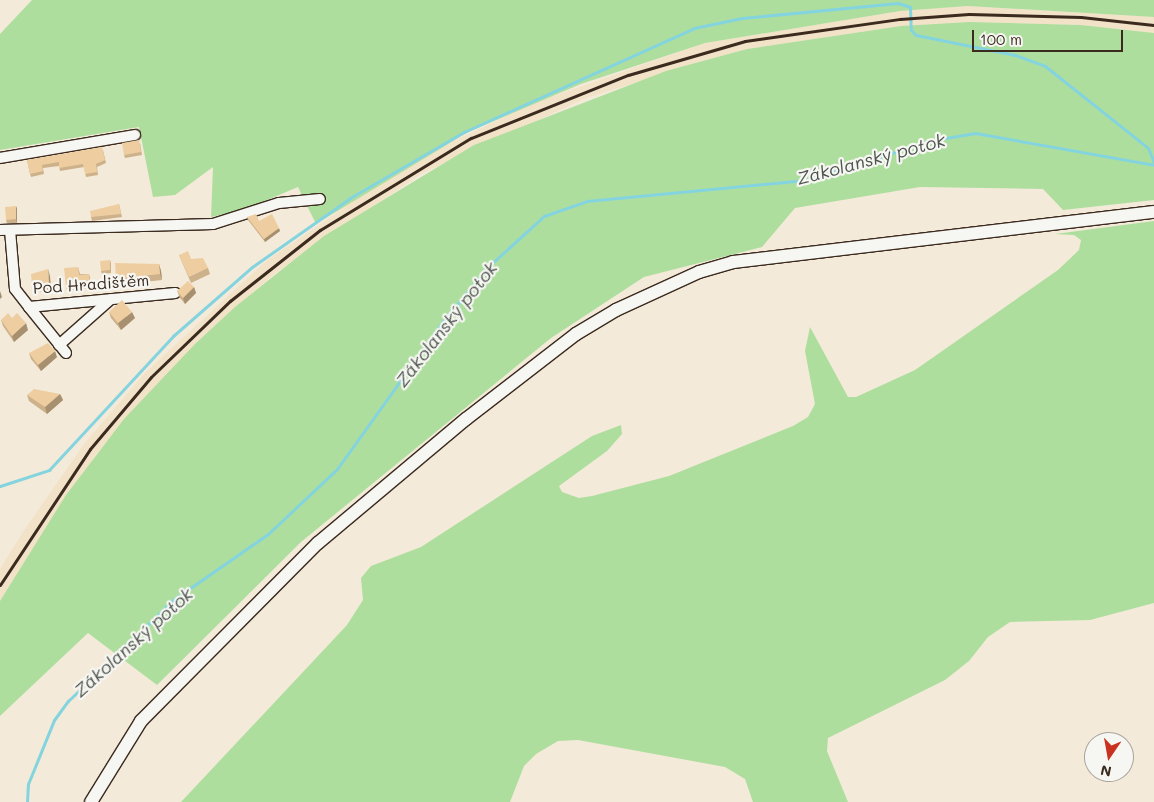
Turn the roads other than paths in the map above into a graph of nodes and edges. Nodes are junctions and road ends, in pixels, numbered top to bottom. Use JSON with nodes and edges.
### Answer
{"nodes":[{"id":1,"x":136,"y":135,"type":"dead end"},
{"id":2,"x":0,"y":158,"type":"edge"},
{"id":3,"x":320,"y":199,"type":"dead end"},
{"id":4,"x":1154,"y":212,"type":"edge"},
{"id":5,"x":5,"y":230,"type":"edge"},
{"id":6,"x":175,"y":293,"type":"edge"},
{"id":7,"x":111,"y":299,"type":"junction"},
{"id":8,"x":29,"y":307,"type":"junction"},
{"id":9,"x":91,"y":802,"type":"edge"}],
"edges":[{"from":1,"to":2,"type":"street"},
{"from":3,"to":5,"type":"street","name":"Pod Hradištěm"},
{"from":4,"to":9,"type":"main road"},
{"from":5,"to":8,"type":"street","name":"Pod Hradištěm"},
{"from":6,"to":7,"type":"street","name":"Pod Hradištěm"},
{"from":7,"to":8,"type":"street","name":"Pod Hradištěm"},
{"from":7,"to":8,"type":"street"}]}
